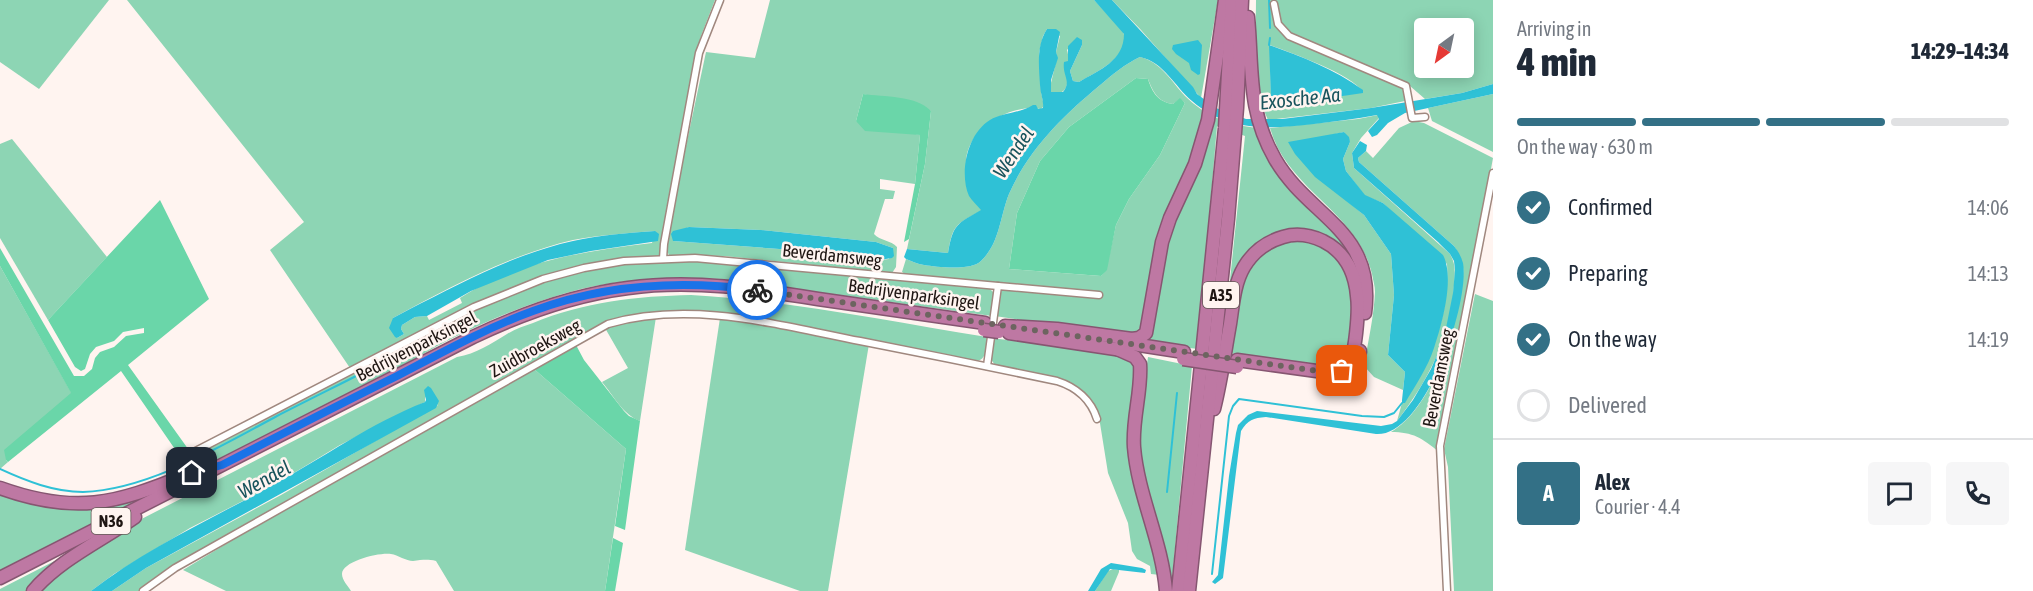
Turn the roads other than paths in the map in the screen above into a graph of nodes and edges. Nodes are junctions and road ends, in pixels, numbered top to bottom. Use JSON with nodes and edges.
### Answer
{"nodes":[{"id":1,"x":720,"y":0,"type":"edge"},
{"id":2,"x":1224,"y":0,"type":"edge"},
{"id":3,"x":1232,"y":0,"type":"edge"},
{"id":4,"x":1245,"y":0,"type":"edge"},
{"id":5,"x":1274,"y":4,"type":"dead end"},
{"id":6,"x":1232,"y":106,"type":"junction"},
{"id":7,"x":1425,"y":117,"type":"dead end"},
{"id":8,"x":1230,"y":130,"type":"junction"},
{"id":9,"x":1493,"y":173,"type":"edge"},
{"id":10,"x":663,"y":259,"type":"junction"},
{"id":11,"x":998,"y":286,"type":"junction"},
{"id":12,"x":1099,"y":295,"type":"dead end"},
{"id":13,"x":985,"y":326,"type":"junction"},
{"id":14,"x":1001,"y":328,"type":"junction"},
{"id":15,"x":1117,"y":349,"type":"junction"},
{"id":16,"x":1184,"y":355,"type":"junction"},
{"id":17,"x":987,"y":366,"type":"junction"},
{"id":18,"x":1350,"y":373,"type":"junction"},
{"id":19,"x":1097,"y":419,"type":"dead end"},
{"id":20,"x":186,"y":456,"type":"dead end"},
{"id":21,"x":1203,"y":457,"type":"junction"},
{"id":22,"x":222,"y":465,"type":"junction"},
{"id":23,"x":0,"y":488,"type":"edge"},
{"id":24,"x":135,"y":517,"type":"junction"},
{"id":25,"x":0,"y":578,"type":"edge"},
{"id":26,"x":0,"y":586,"type":"edge"},
{"id":27,"x":33,"y":591,"type":"edge"},
{"id":28,"x":143,"y":591,"type":"edge"},
{"id":29,"x":1166,"y":591,"type":"edge"},
{"id":30,"x":1179,"y":591,"type":"edge"},
{"id":31,"x":1189,"y":591,"type":"edge"},
{"id":32,"x":1447,"y":591,"type":"edge"}],
"edges":[{"from":1,"to":10,"type":"street"},
{"from":2,"to":14,"type":"highway"},
{"from":3,"to":6,"type":"highway","number":"A35"},
{"from":4,"to":6,"type":"highway","number":"A35"},
{"from":4,"to":18,"type":"highway","number":"A35"},
{"from":5,"to":7,"type":"street"},
{"from":6,"to":8,"type":"highway","number":"A35"},
{"from":8,"to":21,"type":"highway","number":"A35"},
{"from":8,"to":30,"type":"highway","number":"A35"},
{"from":9,"to":32,"type":"street","name":"Beverdamsweg"},
{"from":10,"to":11,"type":"street","name":"Beverdamsweg"},
{"from":10,"to":20,"type":"street"},
{"from":11,"to":12,"type":"street","name":"Beverdamsweg"},
{"from":11,"to":17,"type":"street"},
{"from":13,"to":14,"type":"highway","name":"Bedrijvenparksingel","number":"N36"},
{"from":13,"to":22,"type":"highway","name":"Bedrijvenparksingel","number":"N36"},
{"from":13,"to":24,"type":"highway","name":"Bedrijvenparksingel","number":"N36"},
{"from":14,"to":15,"type":"highway","name":"Bedrijvenparksingel","number":"N36"},
{"from":14,"to":16,"type":"highway","name":"Bedrijvenparksingel","number":"N36"},
{"from":15,"to":16,"type":"highway","name":"Bedrijvenparksingel","number":"N36"},
{"from":15,"to":29,"type":"highway"},
{"from":16,"to":18,"type":"highway","name":"Bedrijvenparksingel","number":"N36","bridge":true},
{"from":17,"to":19,"type":"street","name":"Zuidbroeksweg"},
{"from":17,"to":28,"type":"street","name":"Zuidbroeksweg"},
{"from":18,"to":21,"type":"highway","number":"A35"},
{"from":21,"to":31,"type":"highway","number":"A35"},
{"from":22,"to":23,"type":"highway","number":"N36"},
{"from":22,"to":25,"type":"highway","name":"Bedrijvenparksingel","number":"N36"},
{"from":24,"to":26,"type":"highway","name":"Bedrijvenparksingel","number":"N36"},
{"from":24,"to":27,"type":"highway","number":"N36"}]}
